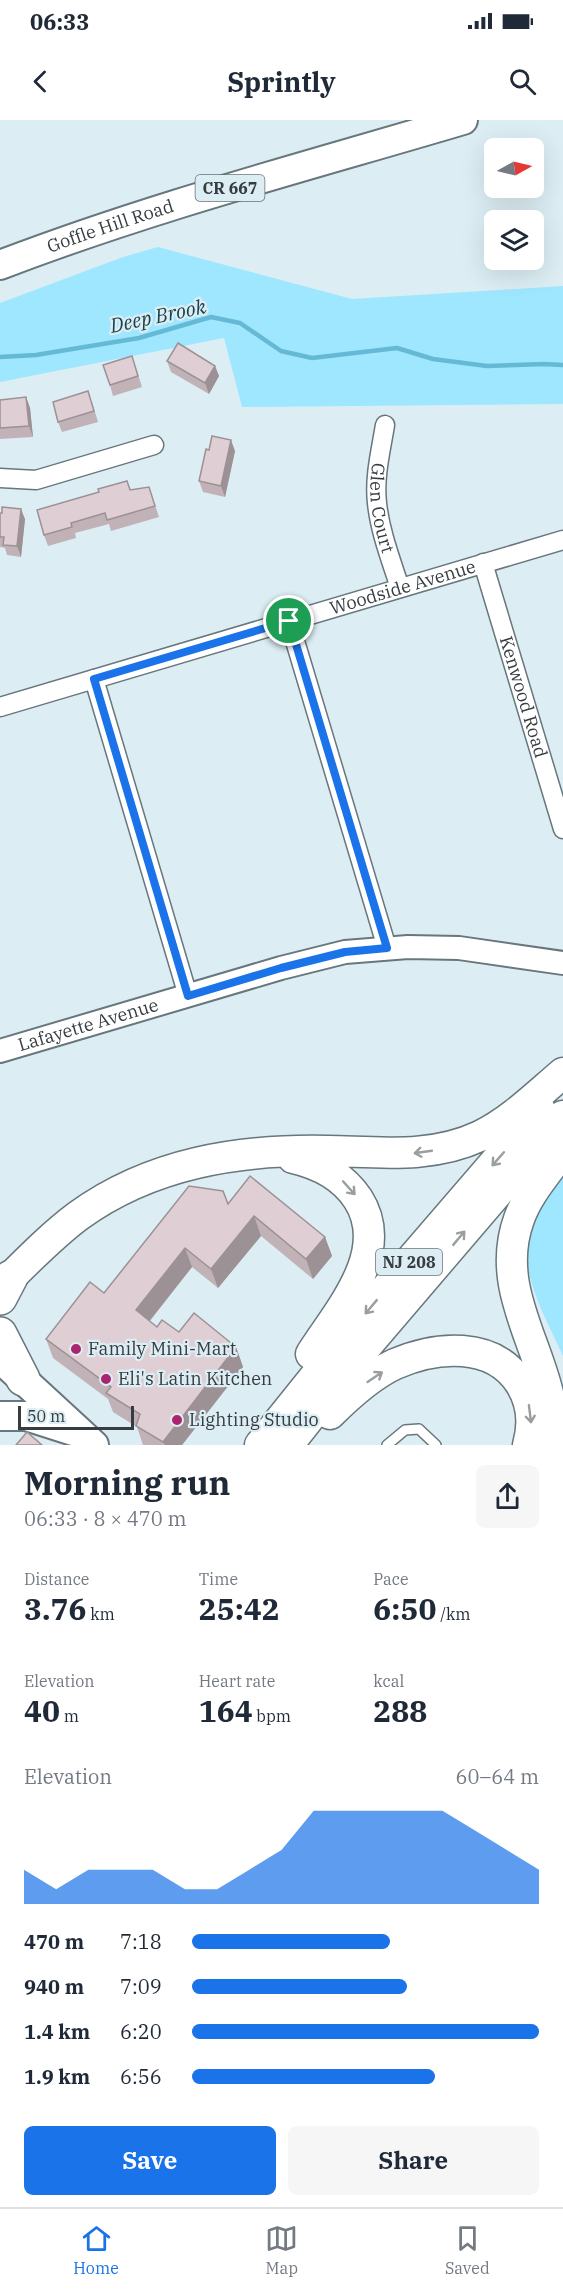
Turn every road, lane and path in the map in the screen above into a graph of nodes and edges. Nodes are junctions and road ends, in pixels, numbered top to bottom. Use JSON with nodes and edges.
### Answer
{"nodes":[{"id":1,"x":463,"y":120,"type":"edge"},
{"id":2,"x":0,"y":265,"type":"edge"},
{"id":3,"x":386,"y":424,"type":"dead end"},
{"id":4,"x":154,"y":445,"type":"dead end"},
{"id":5,"x":0,"y":478,"type":"edge"},
{"id":6,"x":563,"y":540,"type":"edge"},
{"id":7,"x":483,"y":563,"type":"junction"},
{"id":8,"x":400,"y":588,"type":"junction"},
{"id":9,"x":289,"y":621,"type":"junction"},
{"id":10,"x":94,"y":679,"type":"junction"},
{"id":11,"x":0,"y":707,"type":"edge"},
{"id":12,"x":563,"y":829,"type":"edge"},
{"id":13,"x":387,"y":948,"type":"junction"},
{"id":14,"x":563,"y":963,"type":"edge"},
{"id":15,"x":188,"y":996,"type":"junction"},
{"id":16,"x":0,"y":1051,"type":"edge"},
{"id":17,"x":563,"y":1073,"type":"edge"},
{"id":18,"x":563,"y":1082,"type":"edge"},
{"id":19,"x":563,"y":1116,"type":"edge"},
{"id":20,"x":563,"y":1150,"type":"edge"},
{"id":21,"x":257,"y":1153,"type":"junction"},
{"id":22,"x":4,"y":1286,"type":"edge"},
{"id":23,"x":0,"y":1334,"type":"edge"},
{"id":24,"x":12,"y":1369,"type":"edge"},
{"id":25,"x":0,"y":1416,"type":"edge"},
{"id":26,"x":87,"y":1439,"type":"edge"},
{"id":27,"x":253,"y":1445,"type":"edge"},
{"id":28,"x":260,"y":1445,"type":"edge"},
{"id":29,"x":288,"y":1445,"type":"edge"},
{"id":30,"x":301,"y":1445,"type":"edge"},
{"id":31,"x":387,"y":1445,"type":"edge"},
{"id":32,"x":436,"y":1445,"type":"edge"},
{"id":33,"x":528,"y":1445,"type":"edge"},
{"id":34,"x":551,"y":1445,"type":"edge"}],
"edges":[{"from":1,"to":2,"type":"main road","name":"Goffle Hill Road","number":"CR 667"},
{"from":3,"to":8,"type":"street","name":"Glen Court"},
{"from":4,"to":5,"type":"street"},
{"from":6,"to":7,"type":"street","name":"Woodside Avenue"},
{"from":7,"to":8,"type":"street","name":"Woodside Avenue"},
{"from":7,"to":12,"type":"street","name":"Kenwood Road"},
{"from":8,"to":9,"type":"street","name":"Woodside Avenue"},
{"from":9,"to":10,"type":"street","name":"Woodside Avenue"},
{"from":9,"to":13,"type":"street"},
{"from":10,"to":11,"type":"street","name":"Woodside Avenue"},
{"from":10,"to":15,"type":"street"},
{"from":13,"to":14,"type":"street","name":"Lafayette Avenue"},
{"from":13,"to":15,"type":"street","name":"Lafayette Avenue"},
{"from":15,"to":16,"type":"street","name":"Lafayette Avenue"},
{"from":17,"to":21,"type":"highway","one_way":true},
{"from":18,"to":28,"type":"highway","number":"NJ 208","one_way":true},
{"from":29,"to":19,"type":"highway","number":"NJ 208","one_way":true},
{"from":20,"to":34,"type":"highway"},
{"from":21,"to":22,"type":"highway"},
{"from":21,"to":27,"type":"highway","one_way":true},
{"from":23,"to":24,"type":"highway"},
{"from":24,"to":26,"type":"main road"},
{"from":25,"to":26,"type":"main road"},
{"from":30,"to":33,"type":"highway","one_way":true},
{"from":31,"to":32,"type":"lane"}]}
